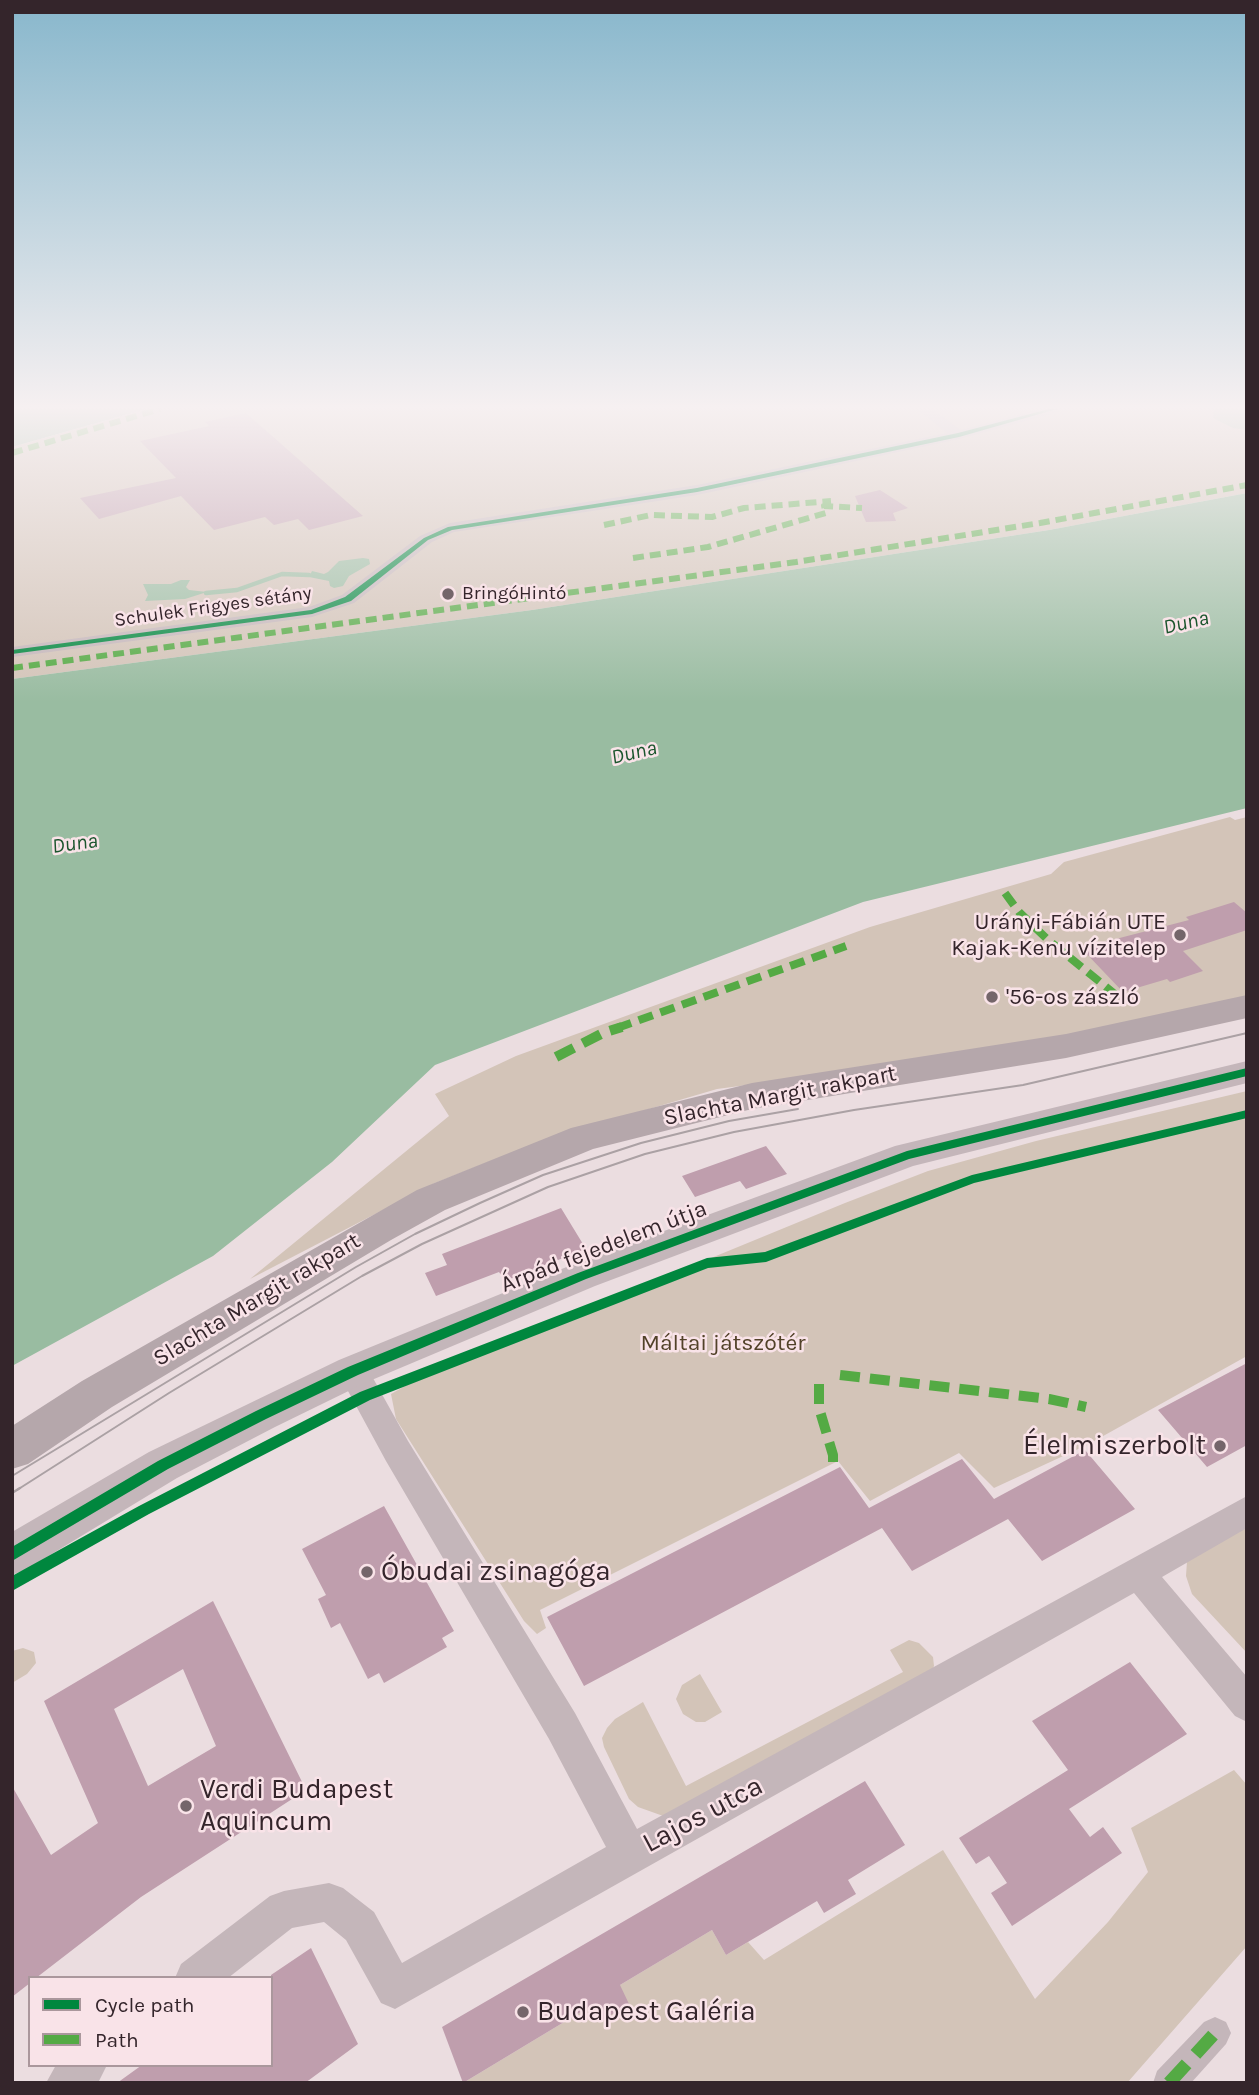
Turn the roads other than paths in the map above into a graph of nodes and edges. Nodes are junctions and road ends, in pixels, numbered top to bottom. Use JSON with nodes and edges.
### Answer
{"nodes":[{"id":1,"x":588,"y":507,"type":"edge"},
{"id":2,"x":12,"y":652,"type":"edge"},
{"id":3,"x":1247,"y":1006,"type":"edge"},
{"id":4,"x":1247,"y":1072,"type":"edge"},
{"id":5,"x":353,"y":1371,"type":"junction"},
{"id":6,"x":12,"y":1450,"type":"edge"},
{"id":7,"x":1247,"y":1511,"type":"edge"},
{"id":8,"x":12,"y":1555,"type":"edge"},
{"id":9,"x":1138,"y":1573,"type":"junction"},
{"id":10,"x":1247,"y":1704,"type":"edge"},
{"id":11,"x":630,"y":1854,"type":"junction"},
{"id":12,"x":198,"y":1976,"type":"edge"},
{"id":13,"x":1215,"y":2032,"type":"dead end"},
{"id":14,"x":85,"y":2067,"type":"edge"},
{"id":15,"x":67,"y":2083,"type":"edge"},
{"id":16,"x":1169,"y":2083,"type":"edge"}],
"edges":[{"from":1,"to":2,"type":"street","name":"Schulek Frigyes sétány"},
{"from":3,"to":6,"type":"main road","name":"Slachta Margit rakpart"},
{"from":4,"to":5,"type":"street","name":"Árpád fejedelem útja"},
{"from":5,"to":8,"type":"street","name":"Árpád fejedelem útja"},
{"from":5,"to":11,"type":"street"},
{"from":7,"to":9,"type":"street","name":"Lajos utca"},
{"from":9,"to":10,"type":"street"},
{"from":9,"to":11,"type":"street","name":"Lajos utca"},
{"from":11,"to":12,"type":"street","name":"Lajos utca"},
{"from":13,"to":16,"type":"street"},
{"from":14,"to":15,"type":"street"}]}
